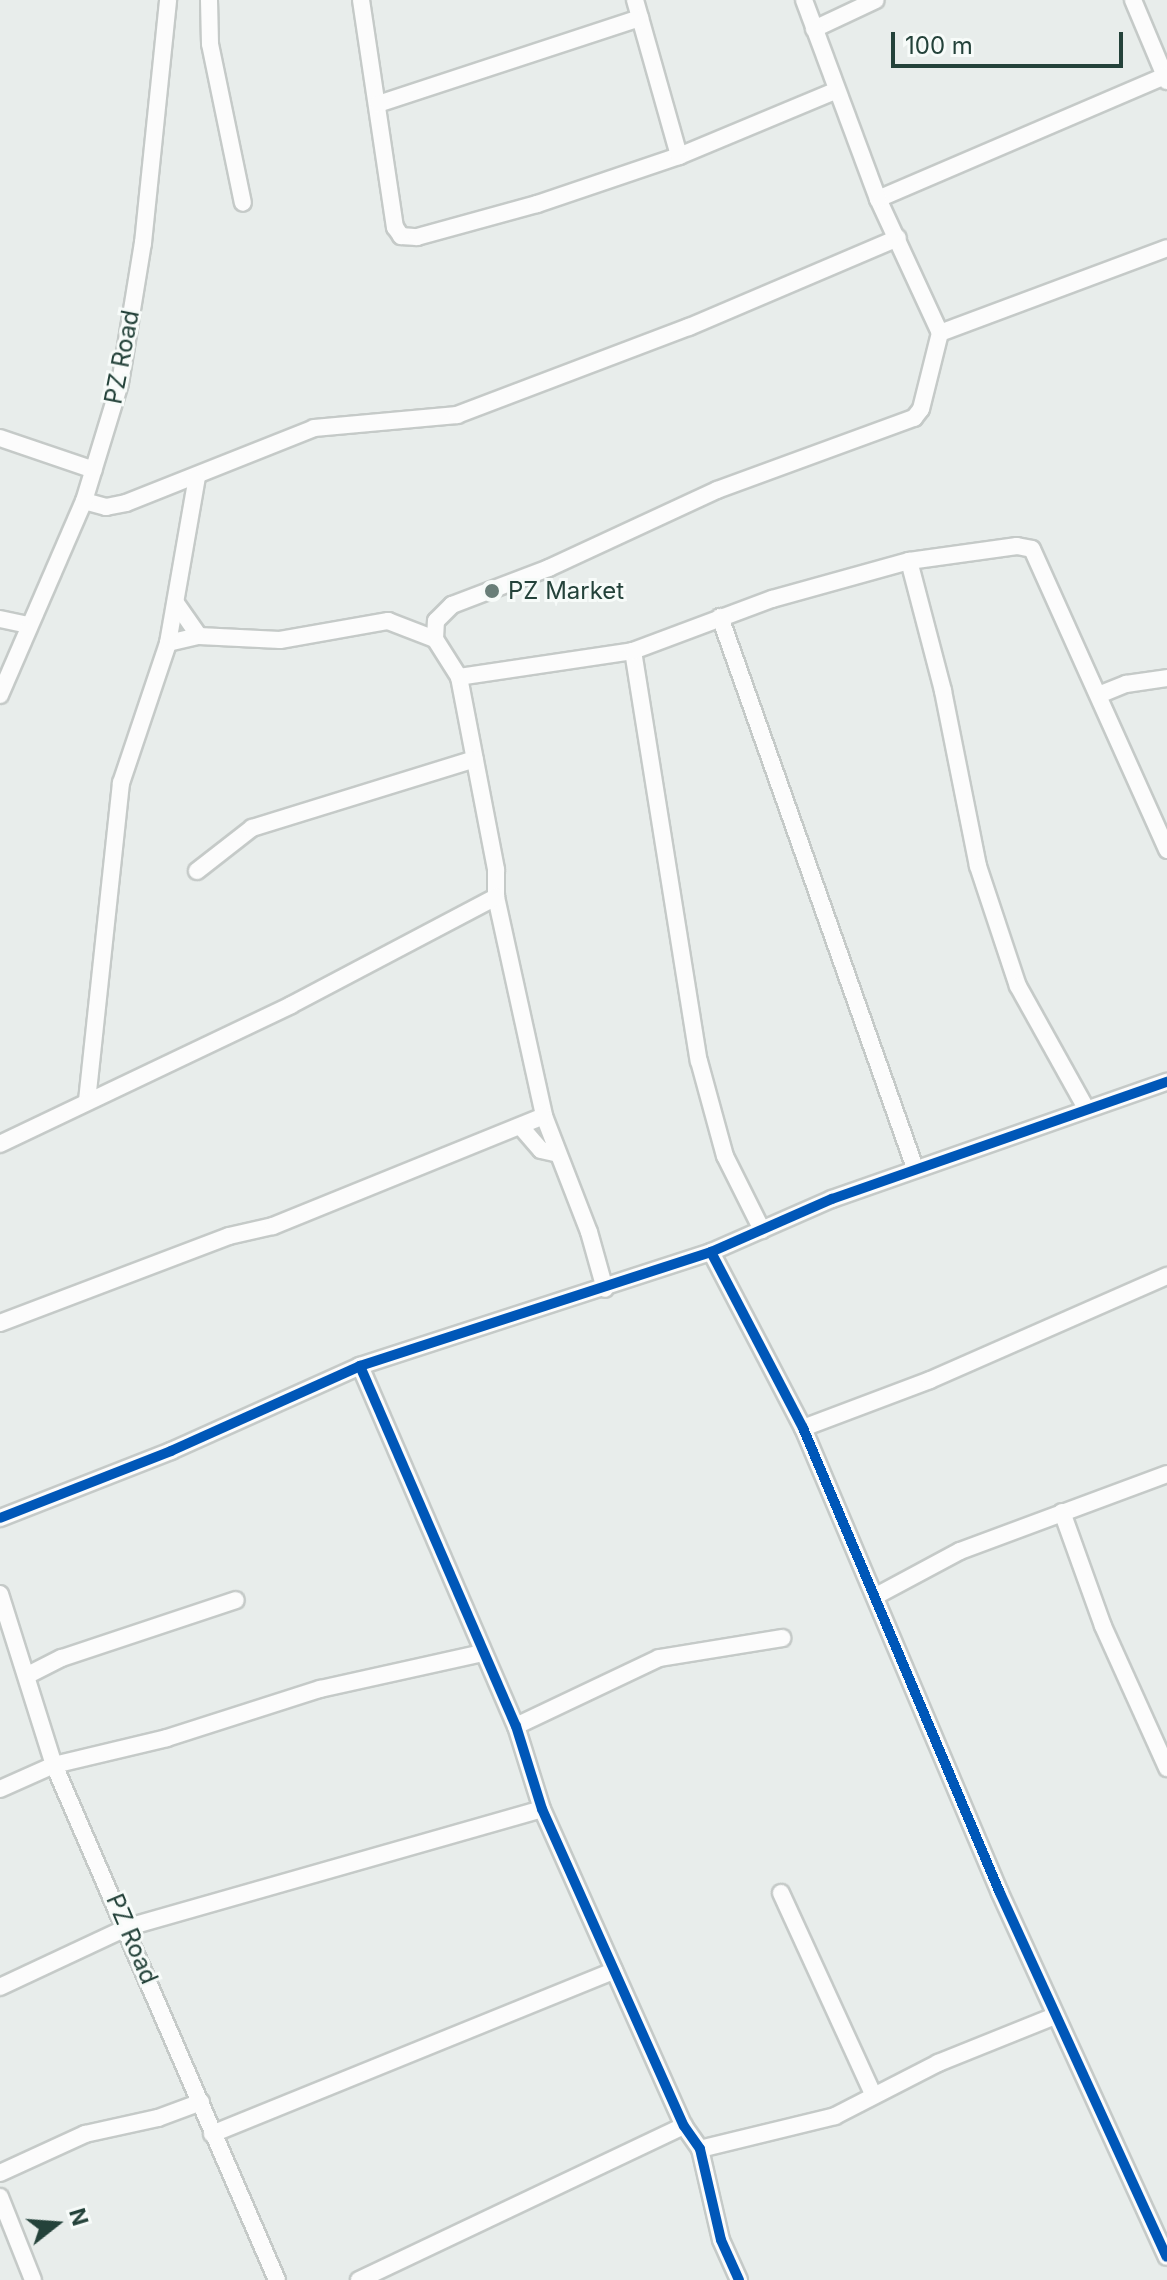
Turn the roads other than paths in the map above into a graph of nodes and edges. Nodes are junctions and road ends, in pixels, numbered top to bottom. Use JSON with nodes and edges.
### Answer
{"nodes":[{"id":1,"x":168,"y":0,"type":"edge"},
{"id":2,"x":209,"y":0,"type":"edge"},
{"id":3,"x":361,"y":0,"type":"edge"},
{"id":4,"x":635,"y":0,"type":"edge"},
{"id":5,"x":804,"y":0,"type":"edge"},
{"id":6,"x":876,"y":0,"type":"edge"},
{"id":7,"x":1133,"y":0,"type":"edge"},
{"id":8,"x":640,"y":18,"type":"junction"},
{"id":9,"x":814,"y":29,"type":"junction"},
{"id":10,"x":1166,"y":78,"type":"edge"},
{"id":11,"x":835,"y":91,"type":"junction"},
{"id":12,"x":378,"y":104,"type":"junction"},
{"id":13,"x":679,"y":156,"type":"junction"},
{"id":14,"x":878,"y":199,"type":"junction"},
{"id":15,"x":243,"y":203,"type":"dead end"},
{"id":16,"x":898,"y":238,"type":"junction"},
{"id":17,"x":1167,"y":248,"type":"edge"},
{"id":18,"x":940,"y":333,"type":"junction"},
{"id":19,"x":0,"y":438,"type":"edge"},
{"id":20,"x":94,"y":470,"type":"junction"},
{"id":21,"x":197,"y":477,"type":"junction"},
{"id":22,"x":84,"y":501,"type":"junction"},
{"id":23,"x":909,"y":561,"type":"junction"},
{"id":24,"x":176,"y":603,"type":"junction"},
{"id":25,"x":720,"y":617,"type":"junction"},
{"id":26,"x":0,"y":619,"type":"edge"},
{"id":27,"x":29,"y":625,"type":"junction"},
{"id":28,"x":199,"y":636,"type":"junction"},
{"id":29,"x":435,"y":639,"type":"junction"},
{"id":30,"x":168,"y":643,"type":"junction"},
{"id":31,"x":633,"y":651,"type":"junction"},
{"id":32,"x":459,"y":677,"type":"junction"},
{"id":33,"x":1167,"y":678,"type":"edge"},
{"id":34,"x":1101,"y":694,"type":"junction"},
{"id":35,"x":0,"y":695,"type":"edge"},
{"id":36,"x":475,"y":759,"type":"junction"},
{"id":37,"x":1167,"y":850,"type":"edge"},
{"id":38,"x":197,"y":871,"type":"dead end"},
{"id":39,"x":496,"y":897,"type":"junction"},
{"id":40,"x":1167,"y":1082,"type":"edge"},
{"id":41,"x":87,"y":1101,"type":"junction"},
{"id":42,"x":1086,"y":1108,"type":"junction"},
{"id":43,"x":544,"y":1116,"type":"junction"},
{"id":44,"x":521,"y":1127,"type":"junction"},
{"id":45,"x":0,"y":1144,"type":"edge"},
{"id":46,"x":558,"y":1154,"type":"junction"},
{"id":47,"x":915,"y":1168,"type":"junction"},
{"id":48,"x":762,"y":1230,"type":"junction"},
{"id":49,"x":711,"y":1252,"type":"junction"},
{"id":50,"x":1167,"y":1276,"type":"edge"},
{"id":51,"x":605,"y":1289,"type":"junction"},
{"id":52,"x":0,"y":1323,"type":"edge"},
{"id":53,"x":360,"y":1366,"type":"junction"},
{"id":54,"x":803,"y":1428,"type":"junction"},
{"id":55,"x":1167,"y":1474,"type":"edge"},
{"id":56,"x":1062,"y":1512,"type":"junction"},
{"id":57,"x":0,"y":1518,"type":"edge"},
{"id":58,"x":0,"y":1594,"type":"edge"},
{"id":59,"x":876,"y":1596,"type":"junction"},
{"id":60,"x":236,"y":1600,"type":"dead end"},
{"id":61,"x":782,"y":1638,"type":"dead end"},
{"id":62,"x":482,"y":1653,"type":"junction"},
{"id":63,"x":28,"y":1675,"type":"junction"},
{"id":64,"x":516,"y":1726,"type":"junction"},
{"id":65,"x":54,"y":1765,"type":"junction"},
{"id":66,"x":1167,"y":1768,"type":"edge"},
{"id":67,"x":0,"y":1789,"type":"edge"},
{"id":68,"x":542,"y":1809,"type":"junction"},
{"id":69,"x":781,"y":1893,"type":"dead end"},
{"id":70,"x":128,"y":1927,"type":"junction"},
{"id":71,"x":614,"y":1971,"type":"junction"},
{"id":72,"x":0,"y":1987,"type":"edge"},
{"id":73,"x":1055,"y":2016,"type":"junction"},
{"id":74,"x":873,"y":2094,"type":"junction"},
{"id":75,"x":201,"y":2102,"type":"junction"},
{"id":76,"x":684,"y":2126,"type":"junction"},
{"id":77,"x":212,"y":2134,"type":"junction"},
{"id":78,"x":700,"y":2149,"type":"junction"},
{"id":79,"x":0,"y":2173,"type":"edge"},
{"id":80,"x":0,"y":2197,"type":"edge"},
{"id":81,"x":1167,"y":2257,"type":"edge"},
{"id":82,"x":735,"y":2279,"type":"edge"},
{"id":83,"x":33,"y":2280,"type":"edge"},
{"id":84,"x":277,"y":2280,"type":"edge"},
{"id":85,"x":359,"y":2280,"type":"edge"}],
"edges":[{"from":1,"to":20,"type":"street","name":"PZ Road"},
{"from":2,"to":15,"type":"street"},
{"from":3,"to":12,"type":"street"},
{"from":4,"to":8,"type":"street"},
{"from":5,"to":9,"type":"street"},
{"from":6,"to":9,"type":"street"},
{"from":7,"to":10,"type":"street"},
{"from":8,"to":12,"type":"street"},
{"from":8,"to":13,"type":"street"},
{"from":9,"to":11,"type":"street"},
{"from":10,"to":14,"type":"street"},
{"from":11,"to":13,"type":"street"},
{"from":11,"to":14,"type":"street"},
{"from":12,"to":13,"type":"street"},
{"from":14,"to":16,"type":"street"},
{"from":16,"to":18,"type":"street"},
{"from":16,"to":21,"type":"street"},
{"from":17,"to":18,"type":"street"},
{"from":18,"to":29,"type":"street"},
{"from":19,"to":20,"type":"street"},
{"from":20,"to":22,"type":"street","name":"PZ Road"},
{"from":21,"to":22,"type":"street"},
{"from":21,"to":24,"type":"street"},
{"from":22,"to":27,"type":"street","name":"PZ Road"},
{"from":23,"to":25,"type":"street"},
{"from":23,"to":34,"type":"street"},
{"from":23,"to":42,"type":"street"},
{"from":24,"to":28,"type":"street"},
{"from":24,"to":30,"type":"street"},
{"from":25,"to":31,"type":"street"},
{"from":25,"to":47,"type":"street"},
{"from":26,"to":27,"type":"street"},
{"from":27,"to":35,"type":"street","name":"PZ Road"},
{"from":28,"to":29,"type":"street"},
{"from":28,"to":30,"type":"street"},
{"from":29,"to":32,"type":"street"},
{"from":30,"to":41,"type":"street"},
{"from":31,"to":32,"type":"street"},
{"from":31,"to":48,"type":"street"},
{"from":32,"to":36,"type":"street"},
{"from":33,"to":34,"type":"street"},
{"from":34,"to":37,"type":"street"},
{"from":36,"to":38,"type":"street"},
{"from":36,"to":39,"type":"street"},
{"from":39,"to":41,"type":"street"},
{"from":39,"to":43,"type":"street"},
{"from":40,"to":42,"type":"street"},
{"from":41,"to":45,"type":"street"},
{"from":42,"to":47,"type":"street"},
{"from":43,"to":44,"type":"street"},
{"from":43,"to":46,"type":"street"},
{"from":44,"to":46,"type":"street"},
{"from":44,"to":52,"type":"street"},
{"from":46,"to":51,"type":"street"},
{"from":47,"to":48,"type":"street"},
{"from":48,"to":49,"type":"street"},
{"from":49,"to":51,"type":"street"},
{"from":49,"to":54,"type":"street"},
{"from":50,"to":54,"type":"street"},
{"from":51,"to":53,"type":"street"},
{"from":53,"to":57,"type":"street"},
{"from":53,"to":62,"type":"street"},
{"from":54,"to":59,"type":"street"},
{"from":55,"to":56,"type":"street"},
{"from":56,"to":59,"type":"street"},
{"from":56,"to":66,"type":"street"},
{"from":58,"to":63,"type":"street","name":"PZ Road"},
{"from":59,"to":73,"type":"street"},
{"from":60,"to":63,"type":"street"},
{"from":61,"to":64,"type":"street"},
{"from":62,"to":64,"type":"street"},
{"from":62,"to":65,"type":"street"},
{"from":63,"to":65,"type":"street","name":"PZ Road"},
{"from":64,"to":68,"type":"street"},
{"from":65,"to":67,"type":"street"},
{"from":65,"to":70,"type":"street","name":"PZ Road"},
{"from":68,"to":70,"type":"street"},
{"from":68,"to":71,"type":"street"},
{"from":69,"to":74,"type":"street"},
{"from":70,"to":72,"type":"street"},
{"from":70,"to":75,"type":"street","name":"PZ Road"},
{"from":71,"to":76,"type":"street"},
{"from":71,"to":77,"type":"street"},
{"from":73,"to":74,"type":"street"},
{"from":73,"to":81,"type":"street"},
{"from":74,"to":78,"type":"street"},
{"from":75,"to":77,"type":"street","name":"PZ Road"},
{"from":75,"to":79,"type":"street"},
{"from":76,"to":78,"type":"street"},
{"from":76,"to":85,"type":"street"},
{"from":77,"to":84,"type":"street","name":"PZ Road"},
{"from":78,"to":82,"type":"street"},
{"from":80,"to":83,"type":"street"}]}
